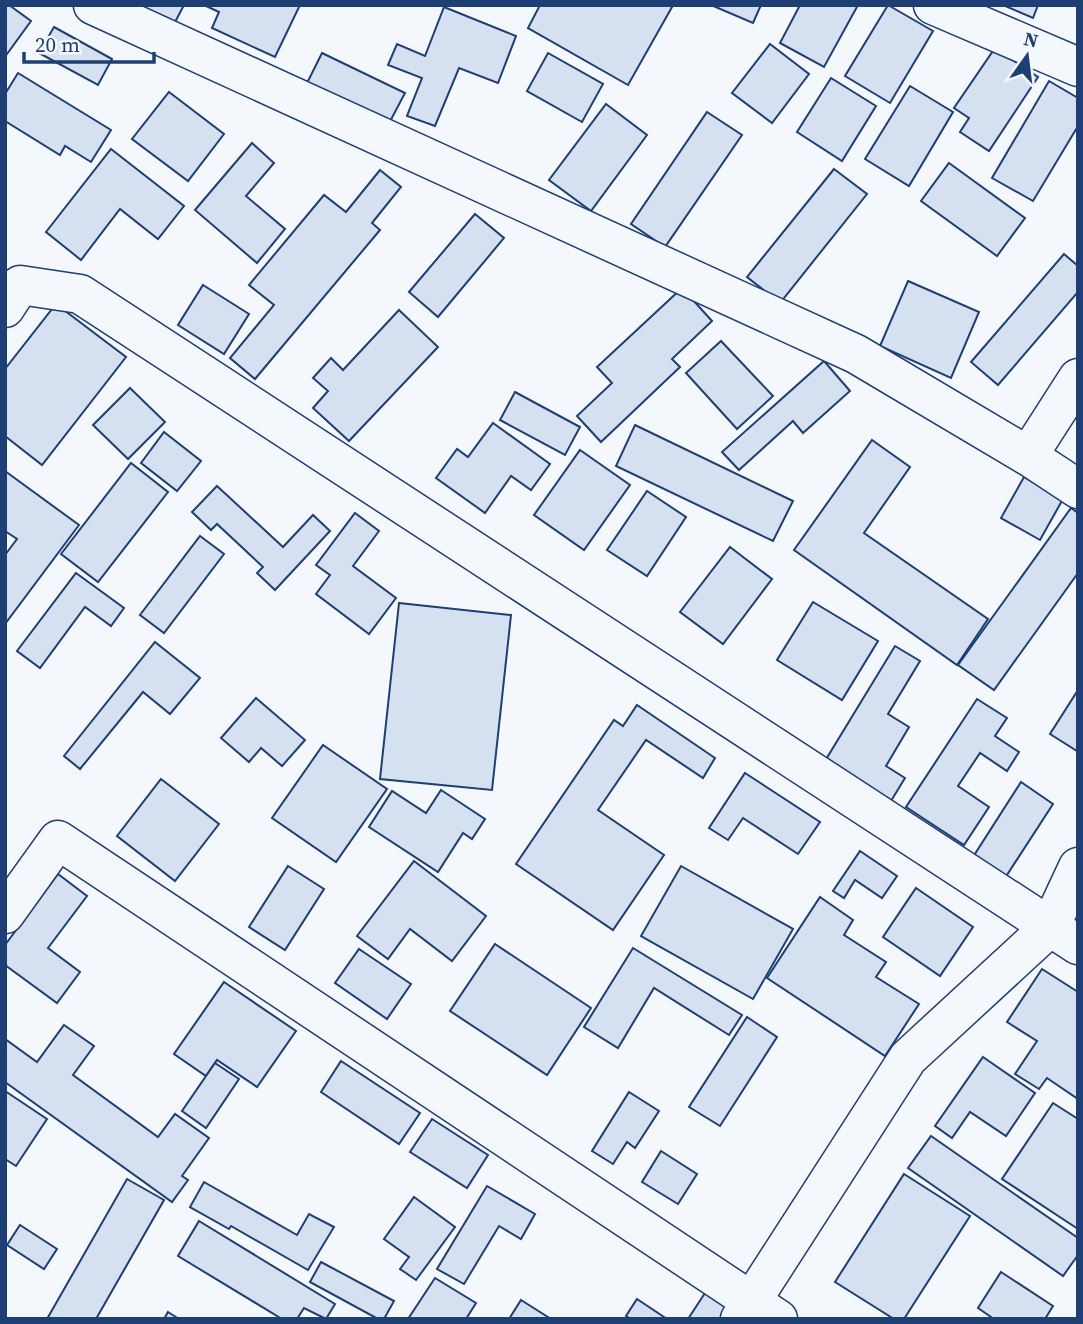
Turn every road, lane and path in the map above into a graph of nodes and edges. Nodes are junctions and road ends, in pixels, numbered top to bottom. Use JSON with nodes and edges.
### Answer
{"nodes":[{"id":1,"x":93,"y":5,"type":"edge"},
{"id":2,"x":933,"y":5,"type":"edge"},
{"id":3,"x":1078,"y":67,"type":"edge"},
{"id":4,"x":5,"y":308,"type":"edge"},
{"id":5,"x":1078,"y":378,"type":"edge"},
{"id":6,"x":1028,"y":456,"type":"junction"},
{"id":7,"x":1078,"y":489,"type":"edge"},
{"id":8,"x":1078,"y":867,"type":"edge"},
{"id":9,"x":5,"y":914,"type":"edge"},
{"id":10,"x":1064,"y":936,"type":"edge"},
{"id":11,"x":756,"y":1313,"type":"edge"}],
"edges":[{"from":1,"to":6,"type":"street"},
{"from":2,"to":3,"type":"street"},
{"from":4,"to":10,"type":"street"},
{"from":5,"to":6,"type":"street"},
{"from":6,"to":7,"type":"street"},
{"from":8,"to":10,"type":"street"},
{"from":9,"to":11,"type":"street"},
{"from":10,"to":11,"type":"street"}]}
